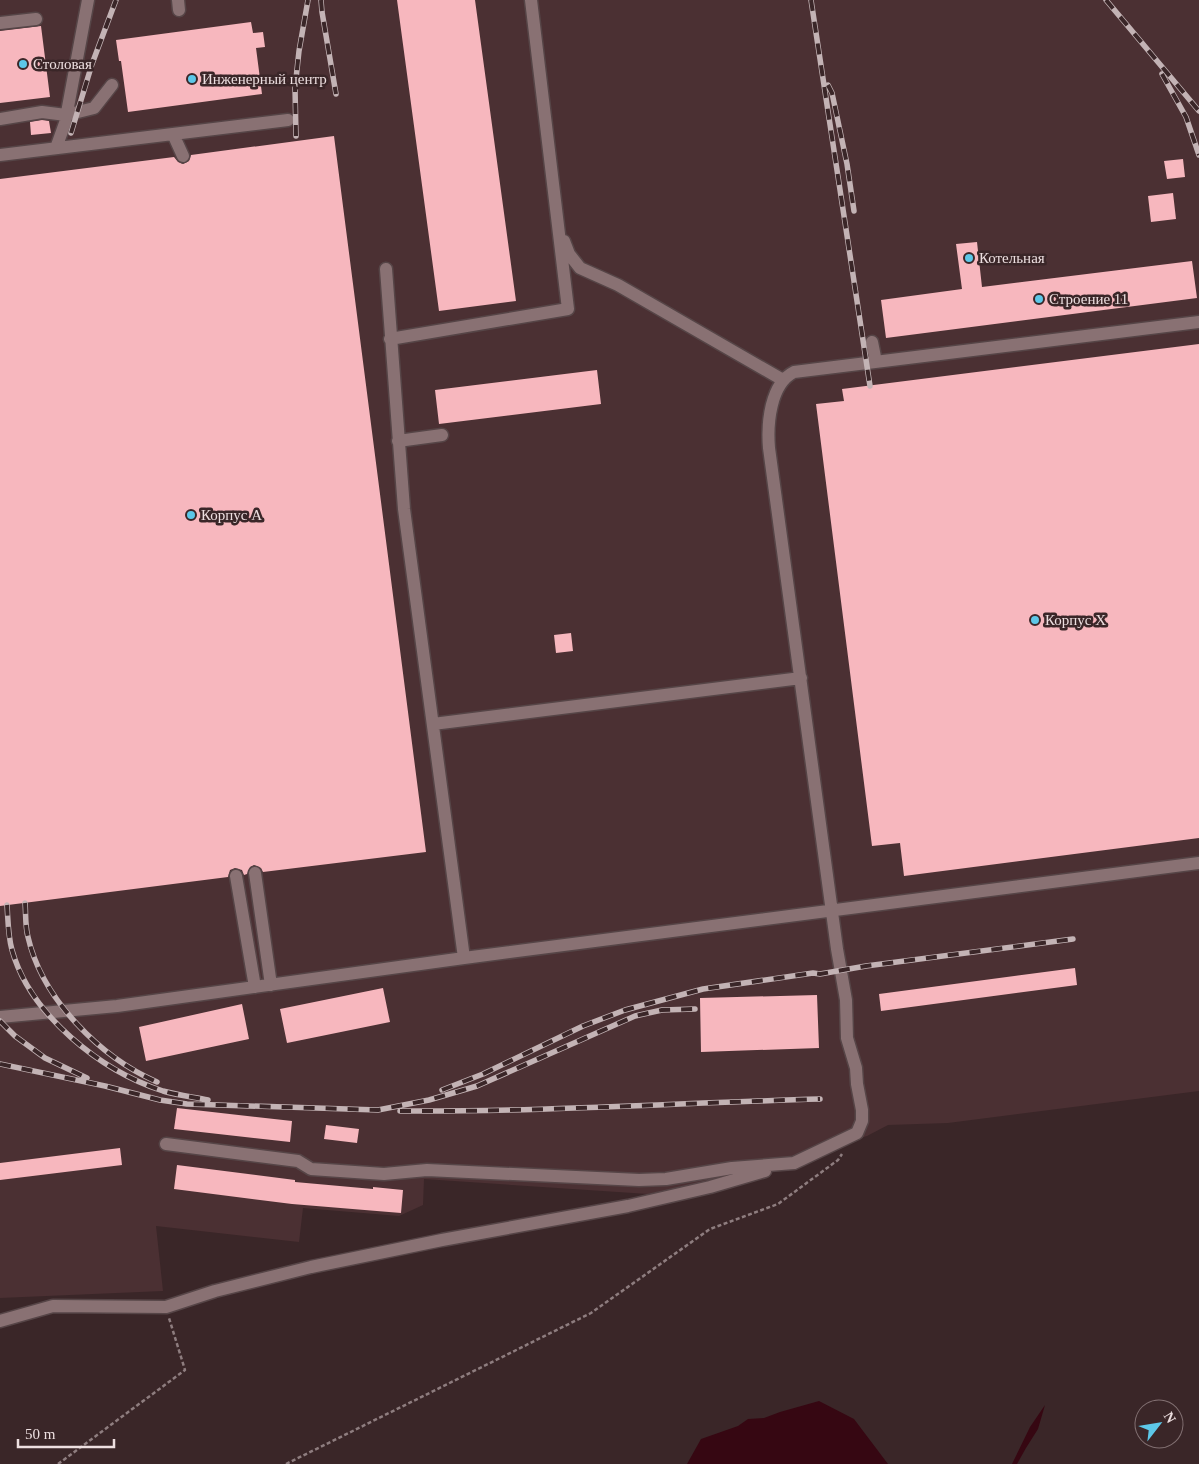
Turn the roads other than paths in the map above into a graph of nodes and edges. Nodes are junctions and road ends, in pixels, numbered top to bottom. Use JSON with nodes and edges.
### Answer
{"nodes":[{"id":1,"x":88,"y":0,"type":"edge"},
{"id":2,"x":531,"y":0,"type":"edge"},
{"id":3,"x":36,"y":19,"type":"dead end"},
{"id":4,"x":0,"y":23,"type":"edge"},
{"id":5,"x":112,"y":85,"type":"dead end"},
{"id":6,"x":66,"y":115,"type":"junction"},
{"id":7,"x":0,"y":119,"type":"edge"},
{"id":8,"x":288,"y":120,"type":"dead end"},
{"id":9,"x":174,"y":134,"type":"junction"},
{"id":10,"x":56,"y":148,"type":"junction"},
{"id":11,"x":0,"y":155,"type":"edge"},
{"id":12,"x":183,"y":156,"type":"dead end"},
{"id":13,"x":558,"y":224,"type":"junction"},
{"id":14,"x":386,"y":270,"type":"dead end"},
{"id":15,"x":1199,"y":322,"type":"edge"},
{"id":16,"x":390,"y":339,"type":"junction"},
{"id":17,"x":872,"y":342,"type":"dead end"},
{"id":18,"x":876,"y":362,"type":"junction"},
{"id":19,"x":783,"y":380,"type":"junction"},
{"id":20,"x":442,"y":436,"type":"dead end"},
{"id":21,"x":398,"y":441,"type":"junction"},
{"id":22,"x":801,"y":678,"type":"junction"},
{"id":23,"x":432,"y":724,"type":"junction"},
{"id":24,"x":1199,"y":863,"type":"edge"},
{"id":25,"x":255,"y":873,"type":"dead end"},
{"id":26,"x":236,"y":876,"type":"dead end"},
{"id":27,"x":832,"y":910,"type":"junction"},
{"id":28,"x":464,"y":958,"type":"junction"},
{"id":29,"x":271,"y":985,"type":"junction"},
{"id":30,"x":255,"y":987,"type":"junction"},
{"id":31,"x":0,"y":1017,"type":"edge"},
{"id":32,"x":166,"y":1144,"type":"dead end"},
{"id":33,"x":794,"y":1163,"type":"junction"},
{"id":34,"x":0,"y":1321,"type":"edge"}],
"edges":[{"from":1,"to":6,"type":"lane"},
{"from":2,"to":13,"type":"lane"},
{"from":3,"to":4,"type":"lane"},
{"from":5,"to":6,"type":"lane"},
{"from":6,"to":7,"type":"lane"},
{"from":6,"to":10,"type":"lane"},
{"from":8,"to":9,"type":"lane"},
{"from":9,"to":10,"type":"lane"},
{"from":9,"to":12,"type":"lane"},
{"from":10,"to":11,"type":"lane"},
{"from":13,"to":16,"type":"lane"},
{"from":13,"to":19,"type":"lane"},
{"from":14,"to":16,"type":"lane"},
{"from":15,"to":18,"type":"lane"},
{"from":16,"to":21,"type":"lane"},
{"from":17,"to":18,"type":"lane"},
{"from":18,"to":19,"type":"lane"},
{"from":19,"to":22,"type":"lane"},
{"from":20,"to":21,"type":"lane"},
{"from":21,"to":23,"type":"lane"},
{"from":22,"to":23,"type":"lane"},
{"from":22,"to":27,"type":"lane"},
{"from":23,"to":28,"type":"lane"},
{"from":24,"to":27,"type":"lane"},
{"from":25,"to":29,"type":"lane"},
{"from":26,"to":30,"type":"lane"},
{"from":27,"to":28,"type":"lane"},
{"from":27,"to":33,"type":"lane"},
{"from":28,"to":29,"type":"lane"},
{"from":29,"to":30,"type":"lane"},
{"from":30,"to":31,"type":"lane"},
{"from":32,"to":33,"type":"lane"},
{"from":33,"to":34,"type":"lane"}]}
